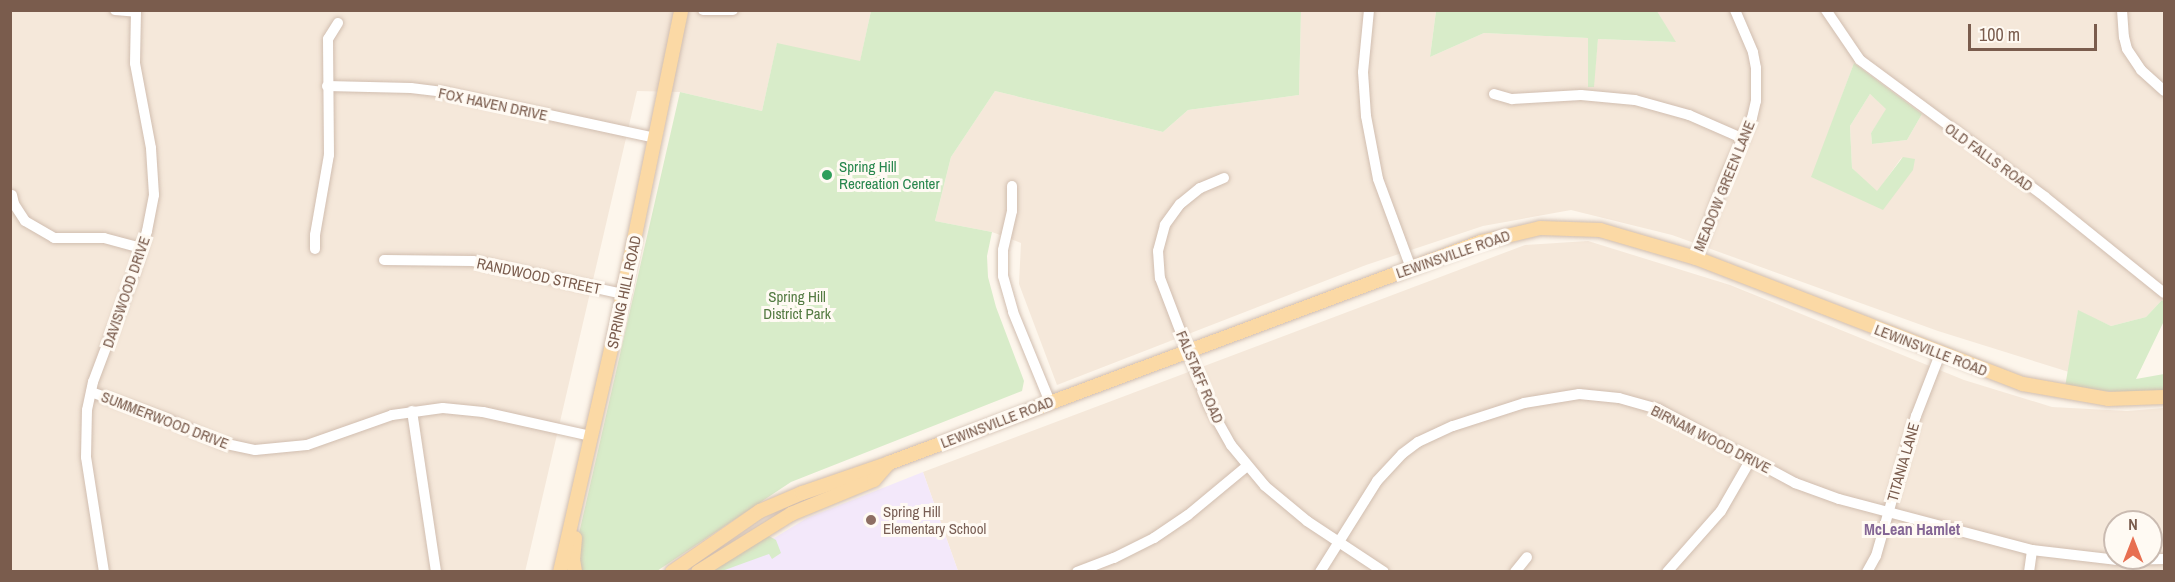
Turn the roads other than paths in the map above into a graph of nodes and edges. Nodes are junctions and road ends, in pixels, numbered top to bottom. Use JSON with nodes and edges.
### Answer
{"nodes":[{"id":1,"x":115,"y":10,"type":"edge"},
{"id":2,"x":681,"y":10,"type":"edge"},
{"id":3,"x":703,"y":10,"type":"edge"},
{"id":4,"x":733,"y":10,"type":"edge"},
{"id":5,"x":1369,"y":10,"type":"edge"},
{"id":6,"x":1735,"y":10,"type":"edge"},
{"id":7,"x":1826,"y":10,"type":"edge"},
{"id":8,"x":2122,"y":10,"type":"edge"},
{"id":9,"x":136,"y":11,"type":"edge"},
{"id":10,"x":338,"y":23,"type":"dead end"},
{"id":11,"x":327,"y":86,"type":"junction"},
{"id":12,"x":2164,"y":91,"type":"edge"},
{"id":13,"x":1494,"y":94,"type":"dead end"},
{"id":14,"x":656,"y":138,"type":"junction"},
{"id":15,"x":1744,"y":139,"type":"junction"},
{"id":16,"x":1224,"y":178,"type":"dead end"},
{"id":17,"x":1012,"y":186,"type":"dead end"},
{"id":18,"x":12,"y":195,"type":"dead end"},
{"id":19,"x":142,"y":248,"type":"junction"},
{"id":20,"x":315,"y":249,"type":"dead end"},
{"id":21,"x":1696,"y":258,"type":"junction"},
{"id":22,"x":384,"y":260,"type":"dead end"},
{"id":23,"x":1411,"y":268,"type":"junction"},
{"id":24,"x":2164,"y":293,"type":"edge"},
{"id":25,"x":623,"y":294,"type":"junction"},
{"id":26,"x":1188,"y":351,"type":"junction"},
{"id":27,"x":1940,"y":354,"type":"junction"},
{"id":28,"x":91,"y":392,"type":"junction"},
{"id":29,"x":2164,"y":397,"type":"edge"},
{"id":30,"x":1050,"y":402,"type":"junction"},
{"id":31,"x":412,"y":411,"type":"junction"},
{"id":32,"x":591,"y":436,"type":"junction"},
{"id":33,"x":1751,"y":459,"type":"junction"},
{"id":34,"x":889,"y":463,"type":"junction"},
{"id":35,"x":1247,"y":466,"type":"junction"},
{"id":36,"x":784,"y":501,"type":"junction"},
{"id":37,"x":574,"y":508,"type":"junction"},
{"id":38,"x":1888,"y":513,"type":"junction"},
{"id":39,"x":778,"y":520,"type":"junction"},
{"id":40,"x":1339,"y":540,"type":"junction"},
{"id":41,"x":2032,"y":550,"type":"junction"},
{"id":42,"x":699,"y":552,"type":"junction"},
{"id":43,"x":1527,"y":557,"type":"dead end"},
{"id":44,"x":2164,"y":559,"type":"edge"},
{"id":45,"x":104,"y":572,"type":"edge"},
{"id":46,"x":436,"y":572,"type":"edge"},
{"id":47,"x":560,"y":572,"type":"edge"},
{"id":48,"x":575,"y":572,"type":"edge"},
{"id":49,"x":672,"y":572,"type":"edge"},
{"id":50,"x":689,"y":572,"type":"edge"},
{"id":51,"x":698,"y":572,"type":"edge"},
{"id":52,"x":1077,"y":572,"type":"edge"},
{"id":53,"x":1320,"y":572,"type":"edge"},
{"id":54,"x":1384,"y":572,"type":"edge"},
{"id":55,"x":1515,"y":572,"type":"edge"},
{"id":56,"x":1667,"y":572,"type":"edge"},
{"id":57,"x":1867,"y":572,"type":"edge"},
{"id":58,"x":2029,"y":572,"type":"edge"}],
"edges":[{"from":1,"to":9,"type":"street"},
{"from":2,"to":14,"type":"main road","name":"SPRING HILL ROAD"},
{"from":3,"to":4,"type":"street"},
{"from":5,"to":23,"type":"street"},
{"from":6,"to":15,"type":"street","name":"MEADOW GREEN LANE"},
{"from":7,"to":24,"type":"street","name":"OLD FALLS ROAD"},
{"from":8,"to":12,"type":"street"},
{"from":9,"to":19,"type":"street","name":"DAVISWOOD DRIVE"},
{"from":10,"to":11,"type":"street"},
{"from":11,"to":14,"type":"street","name":"FOX HAVEN DRIVE"},
{"from":11,"to":20,"type":"street"},
{"from":13,"to":15,"type":"street"},
{"from":14,"to":25,"type":"main road","name":"SPRING HILL ROAD"},
{"from":15,"to":21,"type":"street","name":"MEADOW GREEN LANE"},
{"from":16,"to":26,"type":"street","name":"FALSTAFF ROAD"},
{"from":17,"to":30,"type":"street"},
{"from":18,"to":19,"type":"street"},
{"from":19,"to":28,"type":"street","name":"DAVISWOOD DRIVE"},
{"from":21,"to":23,"type":"main road","name":"LEWINSVILLE ROAD"},
{"from":21,"to":27,"type":"main road","name":"LEWINSVILLE ROAD"},
{"from":22,"to":25,"type":"street","name":"RANDWOOD STREET"},
{"from":23,"to":26,"type":"main road","name":"LEWINSVILLE ROAD"},
{"from":25,"to":32,"type":"main road","name":"SPRING HILL ROAD"},
{"from":26,"to":30,"type":"main road","name":"LEWINSVILLE ROAD"},
{"from":26,"to":35,"type":"street","name":"FALSTAFF ROAD"},
{"from":27,"to":29,"type":"main road","name":"LEWINSVILLE ROAD"},
{"from":27,"to":38,"type":"street","name":"TITANIA LANE"},
{"from":28,"to":31,"type":"street","name":"SUMMERWOOD DRIVE"},
{"from":28,"to":45,"type":"street","name":"DAVISWOOD DRIVE"},
{"from":30,"to":34,"type":"main road","name":"LEWINSVILLE ROAD"},
{"from":31,"to":32,"type":"street","name":"SUMMERWOOD DRIVE"},
{"from":31,"to":46,"type":"street"},
{"from":32,"to":37,"type":"main road","name":"SPRING HILL ROAD"},
{"from":33,"to":38,"type":"street","name":"BIRNAM WOOD DRIVE"},
{"from":33,"to":40,"type":"street","name":"BIRNAM WOOD DRIVE"},
{"from":33,"to":56,"type":"street"},
{"from":34,"to":36,"type":"main road","name":"LEWINSVILLE ROAD"},
{"from":34,"to":39,"type":"main road","name":"LEWINSVILLE ROAD"},
{"from":35,"to":40,"type":"street","name":"FALSTAFF ROAD"},
{"from":35,"to":52,"type":"street"},
{"from":36,"to":39,"type":"main road"},
{"from":36,"to":42,"type":"main road","name":"LEWINSVILLE ROAD"},
{"from":37,"to":47,"type":"main road","name":"SPRING HILL ROAD"},
{"from":37,"to":48,"type":"main road"},
{"from":38,"to":41,"type":"street","name":"BIRNAM WOOD DRIVE"},
{"from":38,"to":57,"type":"street","name":"TITANIA LANE"},
{"from":39,"to":51,"type":"main road","name":"LEWINSVILLE ROAD"},
{"from":40,"to":53,"type":"street","name":"BIRNAM WOOD DRIVE"},
{"from":40,"to":54,"type":"street","name":"FALSTAFF ROAD"},
{"from":41,"to":44,"type":"street","name":"BIRNAM WOOD DRIVE"},
{"from":41,"to":58,"type":"street"},
{"from":42,"to":49,"type":"main road","name":"LEWINSVILLE ROAD"},
{"from":42,"to":50,"type":"main road"},
{"from":43,"to":55,"type":"street"}]}
